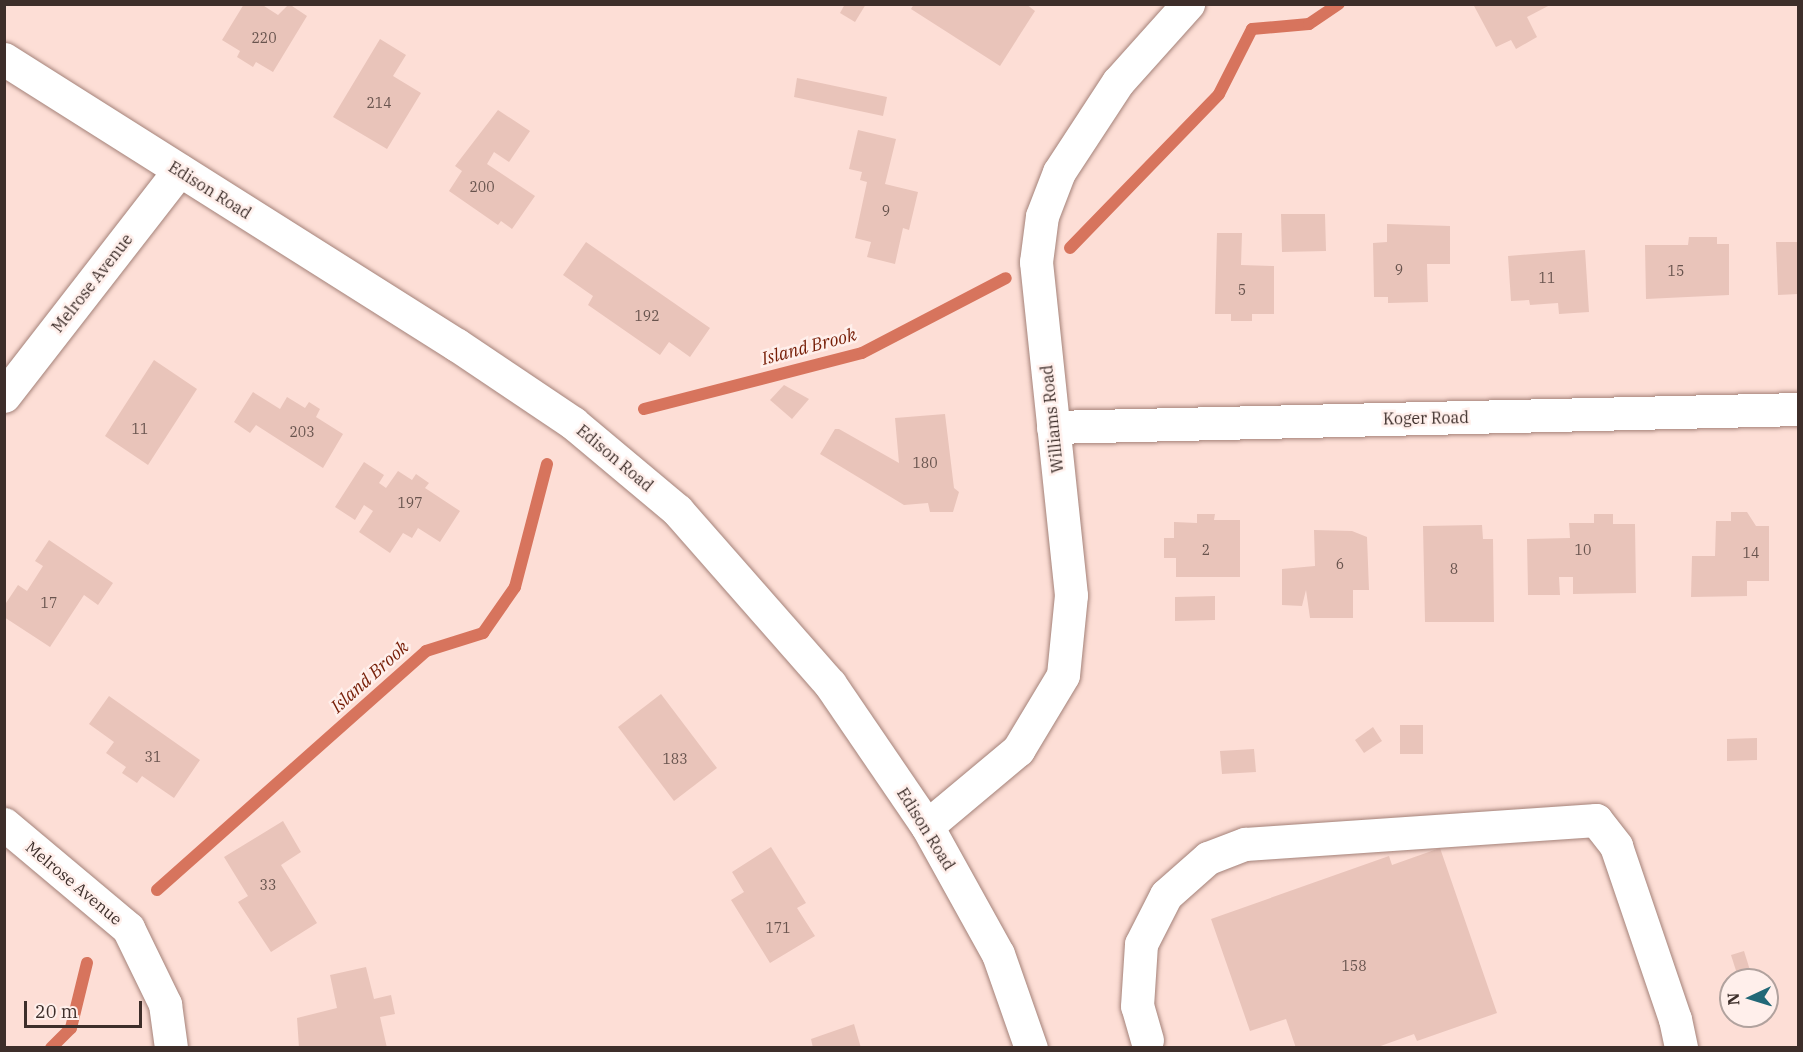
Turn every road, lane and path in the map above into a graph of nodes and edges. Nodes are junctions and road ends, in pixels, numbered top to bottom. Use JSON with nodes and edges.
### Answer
{"nodes":[{"id":1,"x":1188,"y":4,"type":"edge"},
{"id":2,"x":4,"y":59,"type":"edge"},
{"id":3,"x":179,"y":170,"type":"junction"},
{"id":4,"x":4,"y":396,"type":"edge"},
{"id":5,"x":1798,"y":409,"type":"edge"},
{"id":6,"x":1053,"y":427,"type":"junction"},
{"id":7,"x":4,"y":824,"type":"edge"},
{"id":8,"x":927,"y":826,"type":"junction"},
{"id":9,"x":1140,"y":1045,"type":"edge"},
{"id":10,"x":171,"y":1047,"type":"edge"},
{"id":11,"x":1031,"y":1047,"type":"edge"},
{"id":12,"x":1681,"y":1047,"type":"edge"}],
"edges":[{"from":1,"to":6,"type":"street","name":"Williams Road"},
{"from":2,"to":3,"type":"street","name":"Edison Road"},
{"from":3,"to":4,"type":"street","name":"Melrose Avenue"},
{"from":3,"to":8,"type":"street","name":"Edison Road"},
{"from":5,"to":6,"type":"street","name":"Koger Road"},
{"from":6,"to":8,"type":"street","name":"Williams Road"},
{"from":7,"to":10,"type":"street","name":"Melrose Avenue"},
{"from":8,"to":11,"type":"street","name":"Edison Road"},
{"from":9,"to":12,"type":"street"}]}
